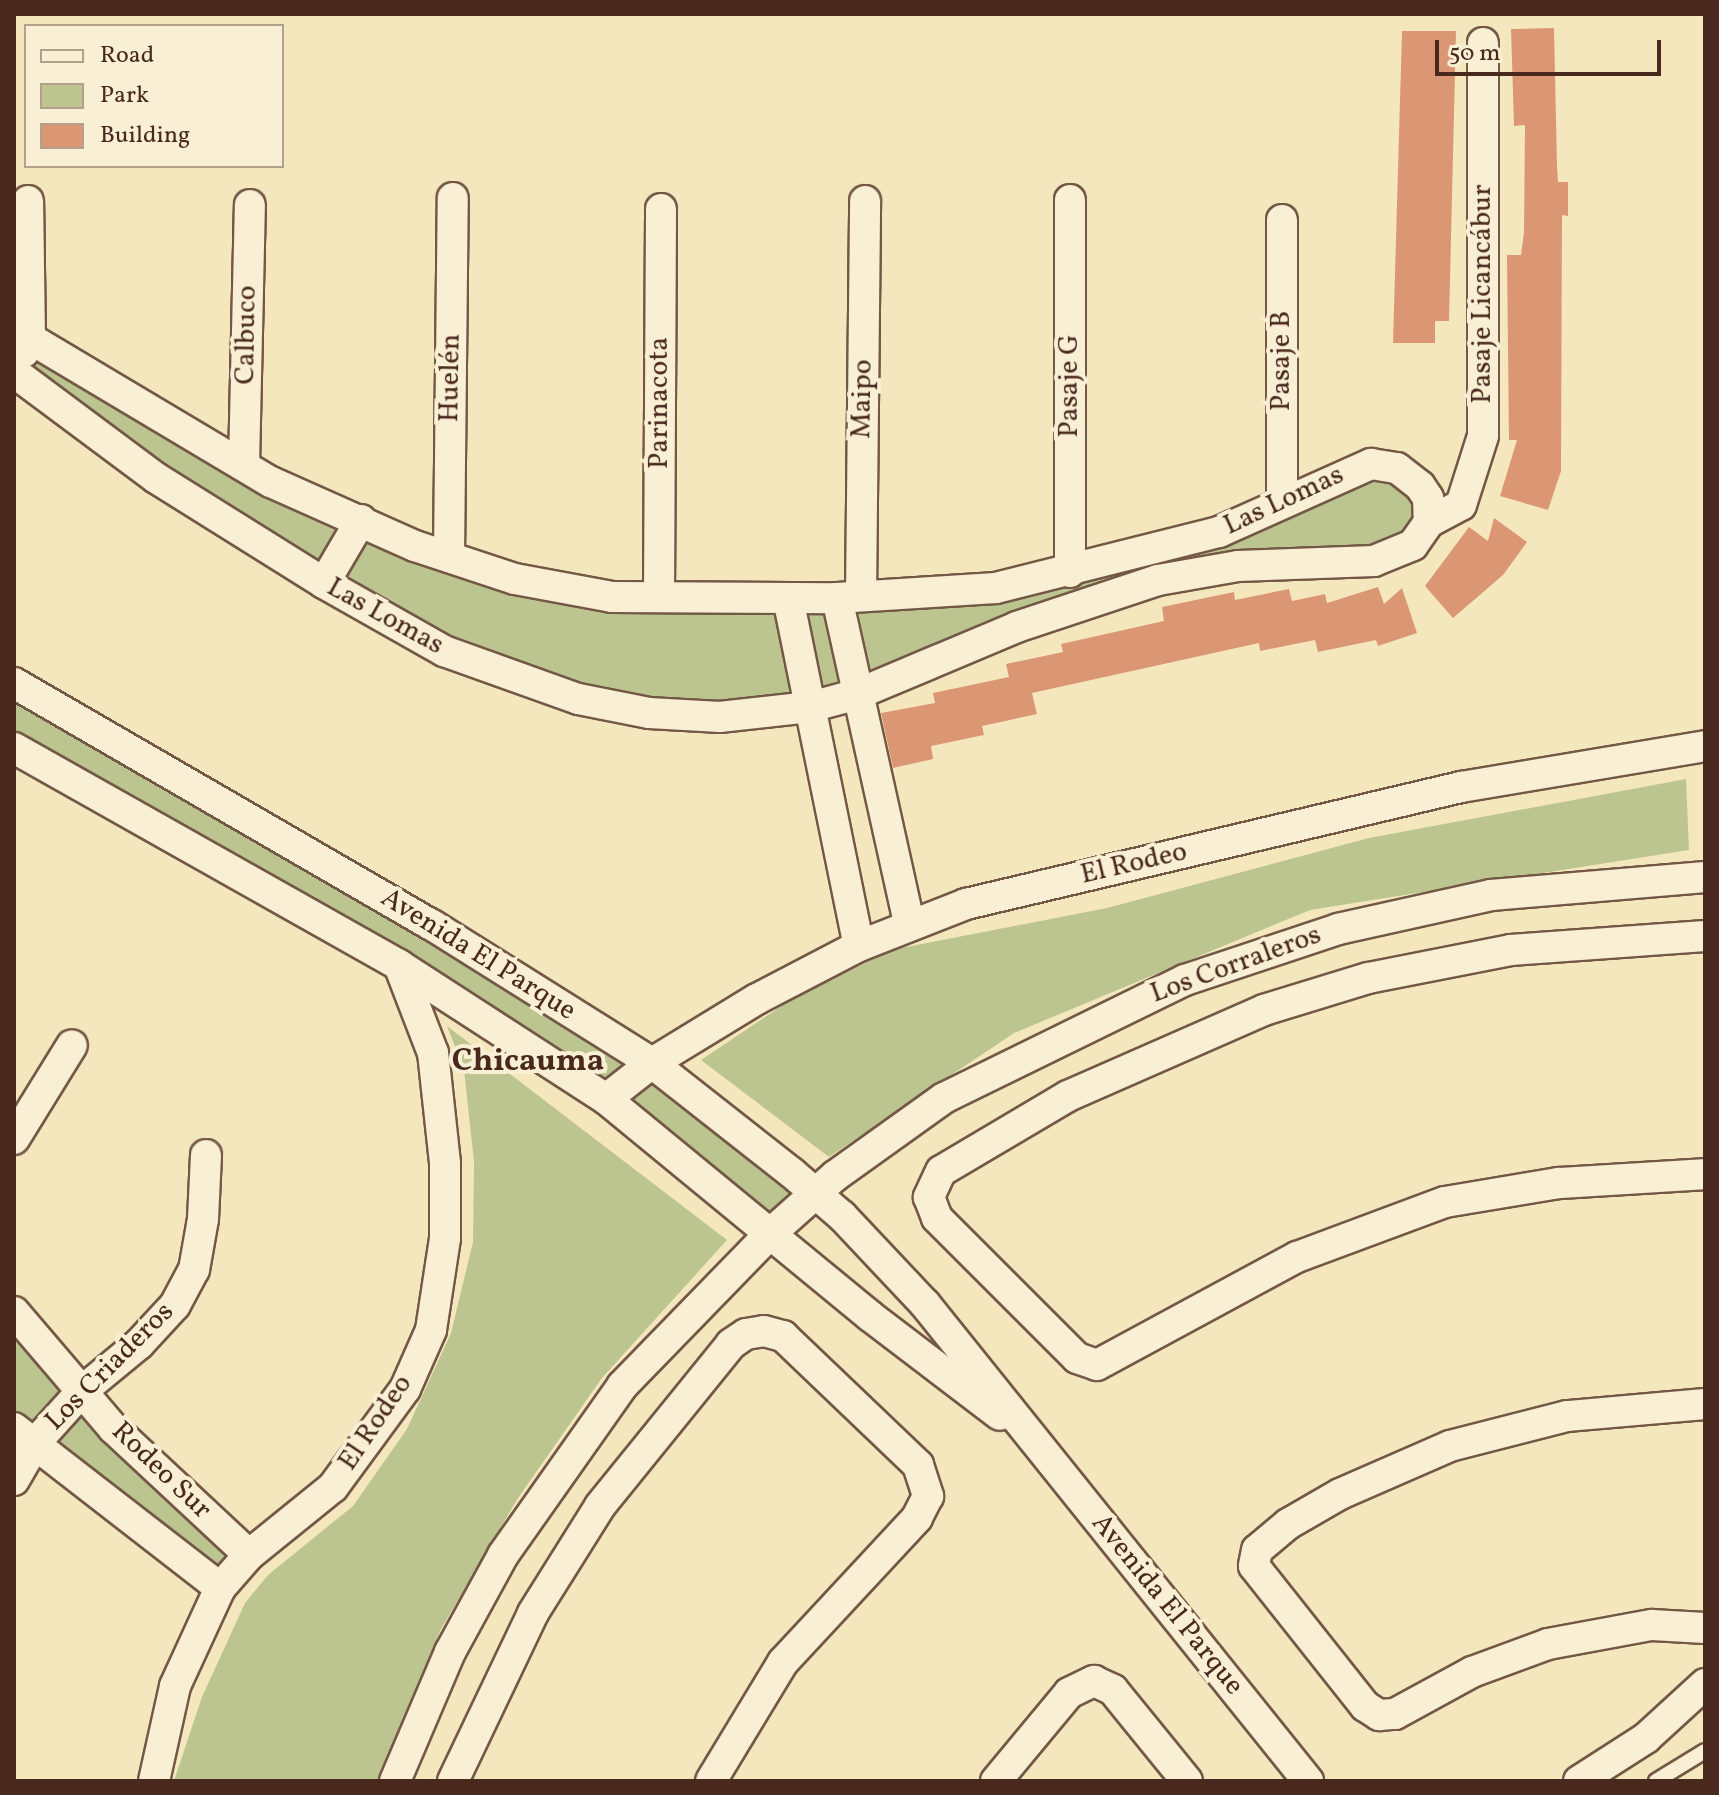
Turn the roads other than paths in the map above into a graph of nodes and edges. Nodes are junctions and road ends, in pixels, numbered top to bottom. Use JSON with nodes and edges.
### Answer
{"nodes":[{"id":1,"x":1483,"y":43,"type":"dead end"},
{"id":2,"x":453,"y":198,"type":"dead end"},
{"id":3,"x":1070,"y":200,"type":"dead end"},
{"id":4,"x":28,"y":201,"type":"dead end"},
{"id":5,"x":865,"y":201,"type":"dead end"},
{"id":6,"x":250,"y":205,"type":"dead end"},
{"id":7,"x":661,"y":209,"type":"dead end"},
{"id":8,"x":1282,"y":220,"type":"dead end"},
{"id":9,"x":22,"y":334,"type":"edge"},
{"id":10,"x":14,"y":372,"type":"edge"},
{"id":11,"x":244,"y":465,"type":"junction"},
{"id":12,"x":1282,"y":502,"type":"junction"},
{"id":13,"x":361,"y":520,"type":"junction"},
{"id":14,"x":1429,"y":522,"type":"junction"},
{"id":15,"x":449,"y":557,"type":"junction"},
{"id":16,"x":1154,"y":566,"type":"junction"},
{"id":17,"x":1070,"y":572,"type":"junction"},
{"id":18,"x":324,"y":583,"type":"junction"},
{"id":19,"x":659,"y":597,"type":"junction"},
{"id":20,"x":849,"y":597,"type":"junction"},
{"id":21,"x":788,"y":598,"type":"junction"},
{"id":22,"x":14,"y":683,"type":"edge"},
{"id":23,"x":858,"y":694,"type":"junction"},
{"id":24,"x":810,"y":707,"type":"junction"},
{"id":25,"x":1705,"y":746,"type":"edge"},
{"id":26,"x":14,"y":748,"type":"edge"},
{"id":27,"x":1705,"y":877,"type":"edge"},
{"id":28,"x":909,"y":923,"type":"junction"},
{"id":29,"x":1705,"y":936,"type":"edge"},
{"id":30,"x":859,"y":946,"type":"junction"},
{"id":31,"x":399,"y":965,"type":"junction"},
{"id":32,"x":72,"y":1045,"type":"dead end"},
{"id":33,"x":652,"y":1063,"type":"junction"},
{"id":34,"x":606,"y":1099,"type":"junction"},
{"id":35,"x":14,"y":1139,"type":"edge"},
{"id":36,"x":206,"y":1155,"type":"dead end"},
{"id":37,"x":1705,"y":1174,"type":"edge"},
{"id":38,"x":816,"y":1193,"type":"junction"},
{"id":39,"x":771,"y":1233,"type":"junction"},
{"id":40,"x":14,"y":1312,"type":"edge"},
{"id":41,"x":82,"y":1391,"type":"junction"},
{"id":42,"x":1705,"y":1404,"type":"edge"},
{"id":43,"x":1023,"y":1432,"type":"junction"},
{"id":44,"x":25,"y":1435,"type":"edge"},
{"id":45,"x":14,"y":1480,"type":"edge"},
{"id":46,"x":249,"y":1555,"type":"junction"},
{"id":47,"x":220,"y":1588,"type":"junction"},
{"id":48,"x":1705,"y":1628,"type":"edge"},
{"id":49,"x":1701,"y":1696,"type":"edge"},
{"id":50,"x":1705,"y":1751,"type":"edge"},
{"id":51,"x":154,"y":1781,"type":"edge"},
{"id":52,"x":395,"y":1781,"type":"edge"},
{"id":53,"x":453,"y":1781,"type":"edge"},
{"id":54,"x":711,"y":1781,"type":"edge"},
{"id":55,"x":996,"y":1781,"type":"edge"},
{"id":56,"x":1187,"y":1781,"type":"edge"},
{"id":57,"x":1308,"y":1781,"type":"edge"},
{"id":58,"x":1575,"y":1781,"type":"edge"},
{"id":59,"x":1656,"y":1781,"type":"edge"}],
"edges":[{"from":1,"to":14,"type":"street","name":"Pasaje Licancábur"},
{"from":2,"to":15,"type":"street","name":"Huelén"},
{"from":3,"to":17,"type":"street","name":"Pasaje G"},
{"from":4,"to":9,"type":"street"},
{"from":5,"to":20,"type":"street","name":"Maipo"},
{"from":6,"to":11,"type":"street","name":"Calbuco"},
{"from":7,"to":19,"type":"street","name":"Parinacota"},
{"from":8,"to":12,"type":"street","name":"Pasaje B"},
{"from":9,"to":10,"type":"street"},
{"from":9,"to":11,"type":"street","name":"Las Lomas"},
{"from":10,"to":18,"type":"street","name":"Las Lomas"},
{"from":11,"to":13,"type":"street","name":"Las Lomas"},
{"from":12,"to":14,"type":"street","name":"Las Lomas"},
{"from":12,"to":16,"type":"street","name":"Las Lomas"},
{"from":13,"to":15,"type":"street","name":"Las Lomas"},
{"from":13,"to":18,"type":"street"},
{"from":14,"to":16,"type":"street","name":"Las Lomas"},
{"from":15,"to":19,"type":"street","name":"Las Lomas"},
{"from":16,"to":17,"type":"street","name":"Las Lomas"},
{"from":16,"to":23,"type":"street","name":"Las Lomas"},
{"from":17,"to":20,"type":"street","name":"Las Lomas"},
{"from":18,"to":24,"type":"street","name":"Las Lomas"},
{"from":19,"to":21,"type":"street","name":"Las Lomas"},
{"from":20,"to":21,"type":"street","name":"Las Lomas"},
{"from":20,"to":23,"type":"street"},
{"from":21,"to":24,"type":"street"},
{"from":22,"to":33,"type":"street","name":"Avenida El Parque"},
{"from":23,"to":24,"type":"street","name":"Las Lomas"},
{"from":23,"to":28,"type":"street"},
{"from":24,"to":30,"type":"street"},
{"from":25,"to":28,"type":"street","name":"El Rodeo"},
{"from":26,"to":31,"type":"street","name":"Avenida El Parque"},
{"from":27,"to":38,"type":"street","name":"Los Corraleros"},
{"from":28,"to":30,"type":"street","name":"El Rodeo"},
{"from":29,"to":37,"type":"street"},
{"from":30,"to":33,"type":"street","name":"El Rodeo"},
{"from":31,"to":34,"type":"street","name":"Avenida El Parque"},
{"from":31,"to":46,"type":"street","name":"El Rodeo"},
{"from":32,"to":35,"type":"street"},
{"from":33,"to":34,"type":"street","name":"El Rodeo"},
{"from":33,"to":38,"type":"street","name":"Avenida El Parque"},
{"from":34,"to":39,"type":"street","name":"Avenida El Parque"},
{"from":36,"to":41,"type":"street","name":"Los Criaderos"},
{"from":38,"to":39,"type":"street"},
{"from":38,"to":43,"type":"street","name":"Avenida El Parque"},
{"from":39,"to":43,"type":"street","name":"Avenida El Parque"},
{"from":39,"to":52,"type":"street"},
{"from":40,"to":41,"type":"street","name":"Rodeo Sur"},
{"from":41,"to":44,"type":"street","name":"Los Criaderos"},
{"from":41,"to":46,"type":"street","name":"Rodeo Sur"},
{"from":42,"to":48,"type":"street"},
{"from":43,"to":57,"type":"street","name":"Avenida El Parque"},
{"from":44,"to":45,"type":"street","name":"Los Criaderos"},
{"from":44,"to":47,"type":"street","name":"Rodeo Sur"},
{"from":46,"to":47,"type":"street","name":"El Rodeo"},
{"from":47,"to":51,"type":"street","name":"El Rodeo"},
{"from":49,"to":58,"type":"street"},
{"from":50,"to":59,"type":"lane"},
{"from":53,"to":54,"type":"street"},
{"from":55,"to":56,"type":"street"}]}
